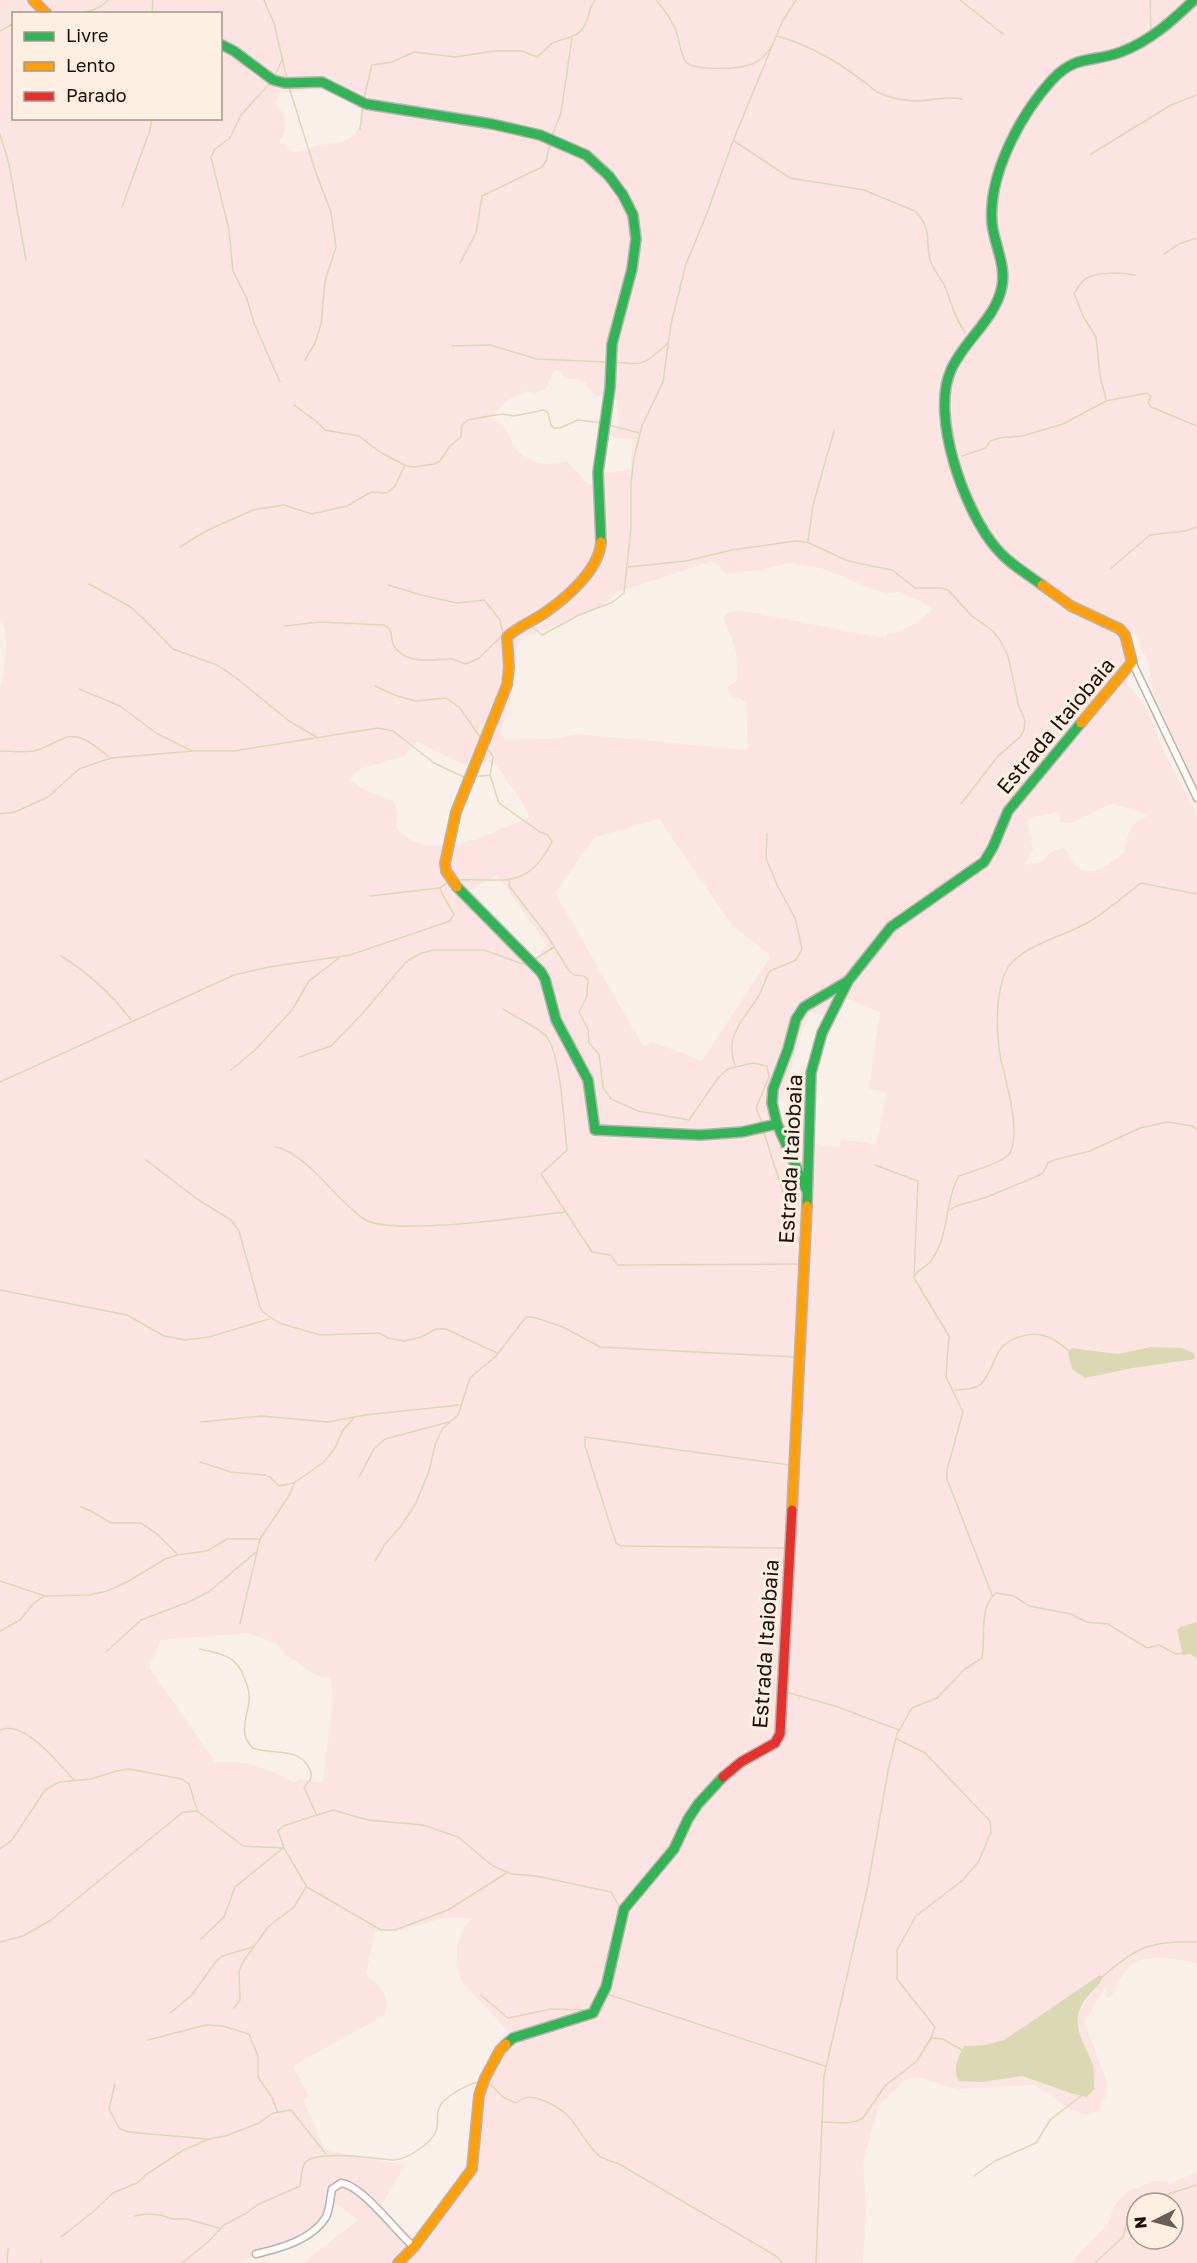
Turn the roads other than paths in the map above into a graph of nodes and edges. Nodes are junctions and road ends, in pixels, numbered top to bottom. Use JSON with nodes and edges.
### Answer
{"nodes":[{"id":1,"x":33,"y":0,"type":"edge"},
{"id":2,"x":1194,"y":0,"type":"edge"},
{"id":3,"x":45,"y":12,"type":"edge"},
{"id":4,"x":222,"y":45,"type":"edge"},
{"id":5,"x":1132,"y":662,"type":"junction"},
{"id":6,"x":1197,"y":798,"type":"edge"},
{"id":7,"x":848,"y":981,"type":"junction"},
{"id":8,"x":777,"y":1124,"type":"junction"},
{"id":9,"x":808,"y":1192,"type":"junction"},
{"id":10,"x":414,"y":2247,"type":"junction"},
{"id":11,"x":256,"y":2254,"type":"dead end"},
{"id":12,"x":398,"y":2263,"type":"edge"}],
"edges":[{"from":1,"to":3,"type":"street"},
{"from":2,"to":5,"type":"street","name":"Estrada Itaiobaia"},
{"from":4,"to":8,"type":"street"},
{"from":5,"to":6,"type":"street"},
{"from":5,"to":7,"type":"street","name":"Estrada Itaiobaia"},
{"from":7,"to":8,"type":"street"},
{"from":7,"to":9,"type":"street","name":"Estrada Itaiobaia"},
{"from":8,"to":9,"type":"street"},
{"from":9,"to":10,"type":"street","name":"Estrada Itaiobaia"},
{"from":10,"to":11,"type":"street"},
{"from":10,"to":12,"type":"street","name":"Estrada Itaiobaia"}]}
